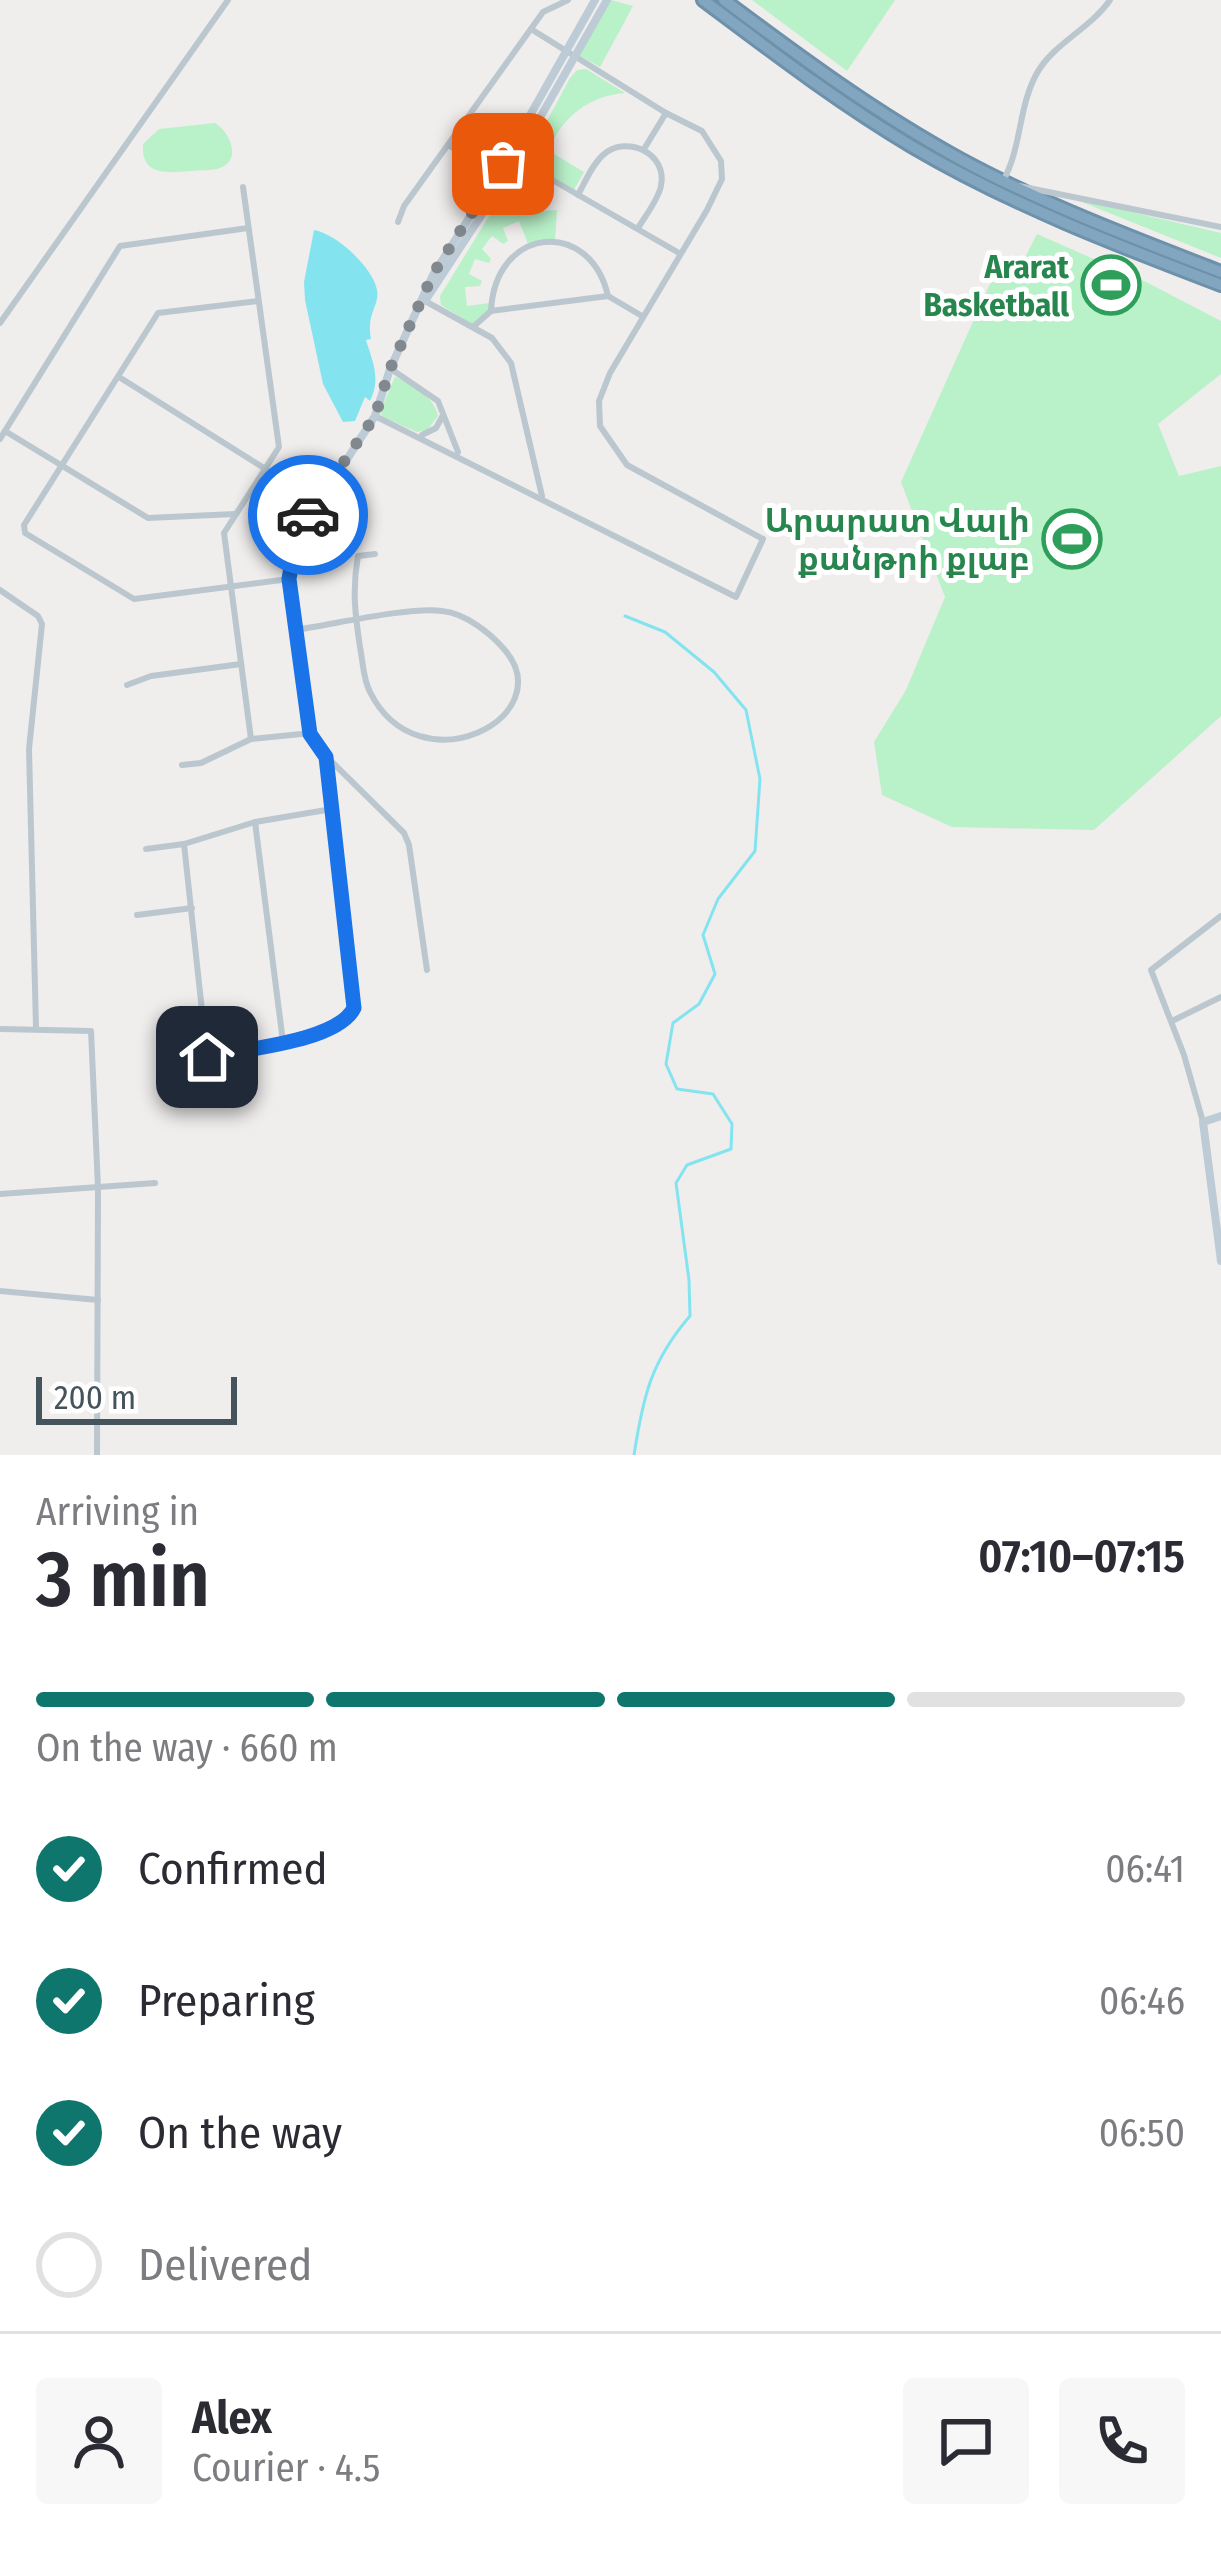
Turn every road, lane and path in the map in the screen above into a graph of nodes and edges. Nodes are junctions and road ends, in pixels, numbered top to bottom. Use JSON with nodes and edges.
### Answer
{"nodes":[{"id":1,"x":228,"y":0,"type":"edge"},
{"id":2,"x":568,"y":0,"type":"edge"},
{"id":3,"x":595,"y":0,"type":"edge"},
{"id":4,"x":607,"y":0,"type":"edge"},
{"id":5,"x":703,"y":0,"type":"edge"},
{"id":6,"x":724,"y":0,"type":"edge"},
{"id":7,"x":1110,"y":0,"type":"edge"},
{"id":8,"x":531,"y":28,"type":"junction"},
{"id":9,"x":764,"y":38,"type":"junction"},
{"id":10,"x":568,"y":52,"type":"junction"},
{"id":11,"x":666,"y":113,"type":"junction"},
{"id":12,"x":448,"y":145,"type":"junction"},
{"id":13,"x":644,"y":149,"type":"junction"},
{"id":14,"x":516,"y":159,"type":"junction"},
{"id":15,"x":501,"y":176,"type":"junction"},
{"id":16,"x":1009,"y":184,"type":"junction"},
{"id":17,"x":243,"y":187,"type":"dead end"},
{"id":18,"x":578,"y":195,"type":"junction"},
{"id":19,"x":398,"y":222,"type":"dead end"},
{"id":20,"x":1221,"y":227,"type":"edge"},
{"id":21,"x":249,"y":228,"type":"junction"},
{"id":22,"x":638,"y":230,"type":"junction"},
{"id":23,"x":680,"y":254,"type":"junction"},
{"id":24,"x":1221,"y":272,"type":"edge"},
{"id":25,"x":1221,"y":285,"type":"edge"},
{"id":26,"x":608,"y":296,"type":"junction"},
{"id":27,"x":258,"y":301,"type":"junction"},
{"id":28,"x":422,"y":302,"type":"junction"},
{"id":29,"x":491,"y":311,"type":"junction"},
{"id":30,"x":642,"y":316,"type":"junction"},
{"id":31,"x":0,"y":322,"type":"edge"},
{"id":32,"x":472,"y":327,"type":"junction"},
{"id":33,"x":390,"y":369,"type":"junction"},
{"id":34,"x":119,"y":377,"type":"junction"},
{"id":35,"x":442,"y":414,"type":"junction"},
{"id":36,"x":375,"y":416,"type":"junction"},
{"id":37,"x":3,"y":435,"type":"edge"},
{"id":38,"x":418,"y":436,"type":"junction"},
{"id":39,"x":460,"y":456,"type":"junction"},
{"id":40,"x":62,"y":466,"type":"junction"},
{"id":41,"x":266,"y":468,"type":"junction"},
{"id":42,"x":543,"y":498,"type":"junction"},
{"id":43,"x":318,"y":502,"type":"junction"},
{"id":44,"x":238,"y":514,"type":"junction"},
{"id":45,"x":375,"y":554,"type":"dead end"},
{"id":46,"x":289,"y":579,"type":"junction"},
{"id":47,"x":230,"y":587,"type":"junction"},
{"id":48,"x":0,"y":590,"type":"edge"},
{"id":49,"x":356,"y":621,"type":"junction"},
{"id":50,"x":295,"y":630,"type":"junction"},
{"id":51,"x":241,"y":664,"type":"junction"},
{"id":52,"x":127,"y":685,"type":"dead end"},
{"id":53,"x":310,"y":734,"type":"junction"},
{"id":54,"x":251,"y":739,"type":"junction"},
{"id":55,"x":326,"y":757,"type":"junction"},
{"id":56,"x":182,"y":765,"type":"dead end"},
{"id":57,"x":332,"y":809,"type":"junction"},
{"id":58,"x":254,"y":822,"type":"junction"},
{"id":59,"x":184,"y":844,"type":"junction"},
{"id":60,"x":146,"y":849,"type":"dead end"},
{"id":61,"x":192,"y":908,"type":"junction"},
{"id":62,"x":137,"y":916,"type":"dead end"},
{"id":63,"x":1221,"y":916,"type":"edge"},
{"id":64,"x":427,"y":970,"type":"dead end"},
{"id":65,"x":1221,"y":998,"type":"edge"},
{"id":66,"x":1172,"y":1021,"type":"junction"},
{"id":67,"x":36,"y":1028,"type":"junction"},
{"id":68,"x":0,"y":1029,"type":"edge"},
{"id":69,"x":283,"y":1042,"type":"junction"},
{"id":70,"x":1221,"y":1116,"type":"edge"},
{"id":71,"x":1203,"y":1122,"type":"junction"},
{"id":72,"x":155,"y":1183,"type":"dead end"},
{"id":73,"x":98,"y":1188,"type":"junction"},
{"id":74,"x":0,"y":1194,"type":"edge"},
{"id":75,"x":1221,"y":1261,"type":"edge"},
{"id":76,"x":0,"y":1291,"type":"edge"},
{"id":77,"x":98,"y":1300,"type":"junction"},
{"id":78,"x":97,"y":1455,"type":"edge"}],
"edges":[{"from":1,"to":31,"type":"street"},
{"from":2,"to":8,"type":"street"},
{"from":3,"to":10,"type":"street"},
{"from":4,"to":10,"type":"street"},
{"from":5,"to":9,"type":"highway"},
{"from":6,"to":9,"type":"highway"},
{"from":7,"to":16,"type":"street"},
{"from":8,"to":10,"type":"street"},
{"from":8,"to":12,"type":"street"},
{"from":9,"to":16,"type":"highway"},
{"from":9,"to":25,"type":"highway"},
{"from":10,"to":11,"type":"street"},
{"from":10,"to":14,"type":"street"},
{"from":10,"to":15,"type":"street"},
{"from":11,"to":13,"type":"street"},
{"from":11,"to":23,"type":"street"},
{"from":12,"to":15,"type":"street"},
{"from":12,"to":19,"type":"street"},
{"from":13,"to":18,"type":"street"},
{"from":13,"to":22,"type":"street"},
{"from":14,"to":15,"type":"street"},
{"from":14,"to":18,"type":"street"},
{"from":15,"to":28,"type":"street"},
{"from":16,"to":20,"type":"street"},
{"from":16,"to":24,"type":"highway"},
{"from":17,"to":21,"type":"street"},
{"from":18,"to":22,"type":"street"},
{"from":21,"to":27,"type":"street"},
{"from":21,"to":37,"type":"street"},
{"from":22,"to":23,"type":"street"},
{"from":23,"to":30,"type":"street"},
{"from":26,"to":29,"type":"street"},
{"from":26,"to":29,"type":"street"},
{"from":26,"to":30,"type":"street"},
{"from":27,"to":34,"type":"street"},
{"from":27,"to":41,"type":"street"},
{"from":28,"to":32,"type":"street"},
{"from":28,"to":33,"type":"street"},
{"from":29,"to":32,"type":"street"},
{"from":30,"to":42,"type":"street"},
{"from":32,"to":42,"type":"street"},
{"from":33,"to":35,"type":"street"},
{"from":33,"to":36,"type":"street"},
{"from":34,"to":40,"type":"street"},
{"from":34,"to":41,"type":"street"},
{"from":35,"to":38,"type":"street"},
{"from":35,"to":39,"type":"street"},
{"from":36,"to":38,"type":"street"},
{"from":36,"to":43,"type":"street"},
{"from":37,"to":40,"type":"street"},
{"from":38,"to":39,"type":"street"},
{"from":39,"to":42,"type":"street"},
{"from":40,"to":44,"type":"street"},
{"from":40,"to":47,"type":"street"},
{"from":41,"to":43,"type":"street"},
{"from":41,"to":44,"type":"street"},
{"from":43,"to":46,"type":"street"},
{"from":44,"to":47,"type":"street"},
{"from":45,"to":49,"type":"street"},
{"from":46,"to":47,"type":"street"},
{"from":46,"to":50,"type":"street"},
{"from":47,"to":51,"type":"street"},
{"from":48,"to":67,"type":"street"},
{"from":49,"to":49,"type":"street"},
{"from":49,"to":50,"type":"street"},
{"from":50,"to":53,"type":"street"},
{"from":51,"to":52,"type":"street"},
{"from":51,"to":54,"type":"street"},
{"from":53,"to":54,"type":"street"},
{"from":53,"to":55,"type":"street"},
{"from":54,"to":56,"type":"street"},
{"from":55,"to":57,"type":"street"},
{"from":55,"to":64,"type":"street"},
{"from":57,"to":58,"type":"street"},
{"from":57,"to":69,"type":"street"},
{"from":58,"to":59,"type":"street"},
{"from":58,"to":69,"type":"street"},
{"from":59,"to":60,"type":"street"},
{"from":59,"to":61,"type":"street"},
{"from":61,"to":62,"type":"street"},
{"from":61,"to":69,"type":"street"},
{"from":63,"to":66,"type":"street"},
{"from":65,"to":66,"type":"street"},
{"from":66,"to":71,"type":"street"},
{"from":67,"to":68,"type":"street"},
{"from":67,"to":73,"type":"street"},
{"from":70,"to":71,"type":"street"},
{"from":71,"to":75,"type":"street"},
{"from":72,"to":73,"type":"street"},
{"from":73,"to":74,"type":"street"},
{"from":73,"to":77,"type":"street"},
{"from":76,"to":77,"type":"street"},
{"from":77,"to":78,"type":"street"}]}
